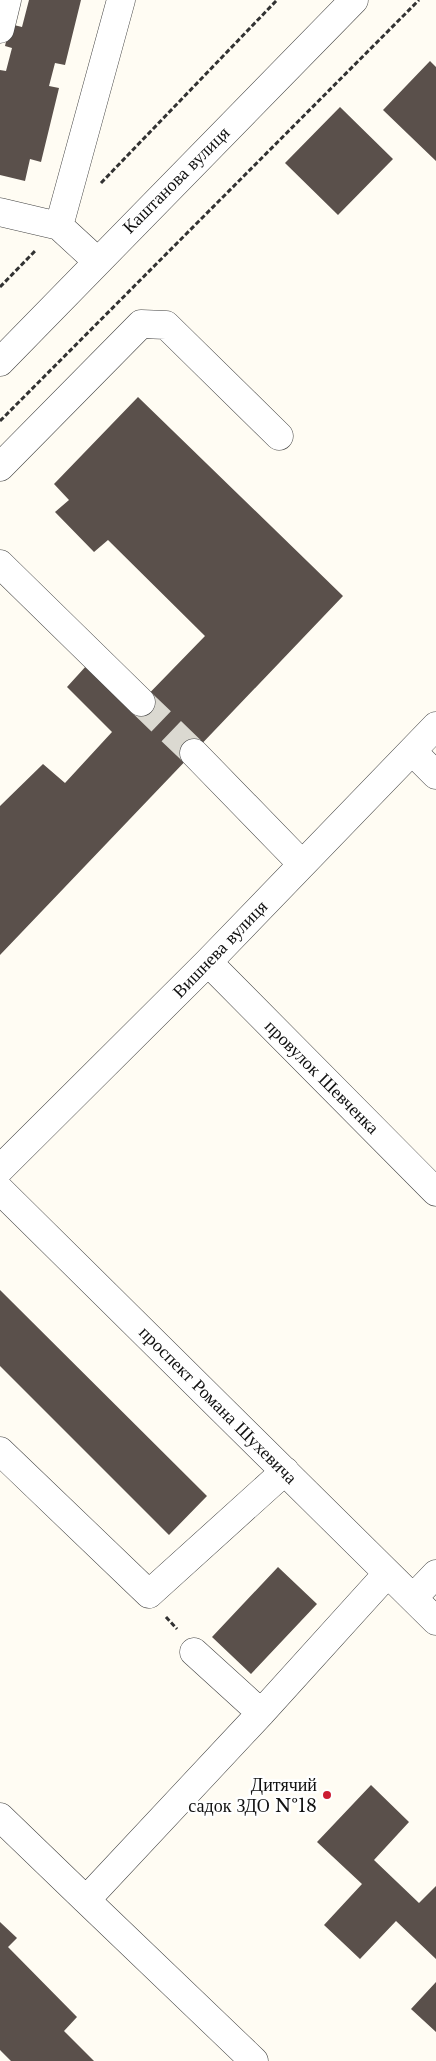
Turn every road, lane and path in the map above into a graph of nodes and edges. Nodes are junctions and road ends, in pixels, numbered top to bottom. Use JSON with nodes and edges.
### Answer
{"nodes":[{"id":1,"x":6,"y":0,"type":"edge"},
{"id":2,"x":121,"y":0,"type":"edge"},
{"id":3,"x":277,"y":0,"type":"edge"},
{"id":4,"x":354,"y":0,"type":"edge"},
{"id":5,"x":419,"y":0,"type":"edge"},
{"id":6,"x":0,"y":29,"type":"edge"},
{"id":7,"x":100,"y":184,"type":"dead end"},
{"id":8,"x":0,"y":212,"type":"edge"},
{"id":9,"x":59,"y":226,"type":"junction"},
{"id":10,"x":97,"y":261,"type":"junction"},
{"id":11,"x":0,"y":287,"type":"edge"},
{"id":12,"x":0,"y":362,"type":"edge"},
{"id":13,"x":0,"y":421,"type":"edge"},
{"id":14,"x":279,"y":436,"type":"dead end"},
{"id":15,"x":0,"y":467,"type":"edge"},
{"id":16,"x":0,"y":564,"type":"edge"},
{"id":17,"x":141,"y":702,"type":"tunnel mouth"},
{"id":18,"x":436,"y":726,"type":"edge"},
{"id":19,"x":413,"y":752,"type":"junction"},
{"id":20,"x":194,"y":754,"type":"tunnel mouth"},
{"id":21,"x":436,"y":775,"type":"edge"},
{"id":22,"x":302,"y":864,"type":"junction"},
{"id":23,"x":208,"y":962,"type":"junction"},
{"id":24,"x":0,"y":1169,"type":"edge"},
{"id":25,"x":0,"y":1190,"type":"edge"},
{"id":26,"x":436,"y":1192,"type":"edge"},
{"id":27,"x":0,"y":1451,"type":"edge"},
{"id":28,"x":285,"y":1471,"type":"junction"},
{"id":29,"x":387,"y":1574,"type":"junction"},
{"id":30,"x":436,"y":1574,"type":"edge"},
{"id":31,"x":149,"y":1594,"type":"junction"},
{"id":32,"x":413,"y":1598,"type":"junction"},
{"id":33,"x":436,"y":1621,"type":"edge"},
{"id":34,"x":194,"y":1652,"type":"joint"},
{"id":35,"x":261,"y":1714,"type":"junction"},
{"id":36,"x":0,"y":1818,"type":"edge"},
{"id":37,"x":86,"y":1900,"type":"junction"},
{"id":38,"x":254,"y":2061,"type":"edge"}],
"edges":[{"from":1,"to":6,"type":"street"},
{"from":2,"to":9,"type":"street"},
{"from":3,"to":7,"type":"path"},
{"from":4,"to":10,"type":"street","name":"Каштанова вулиця"},
{"from":5,"to":13,"type":"path"},
{"from":8,"to":9,"type":"street"},
{"from":9,"to":10,"type":"street"},
{"from":9,"to":11,"type":"path"},
{"from":10,"to":12,"type":"street","name":"Каштанова вулиця"},
{"from":14,"to":15,"type":"street"},
{"from":16,"to":17,"type":"street"},
{"from":18,"to":19,"type":"street","name":"Вишнева вулиця"},
{"from":19,"to":21,"type":"street"},
{"from":19,"to":22,"type":"street","name":"Вишнева вулиця"},
{"from":20,"to":22,"type":"street"},
{"from":22,"to":23,"type":"street","name":"Вишнева вулиця"},
{"from":23,"to":24,"type":"street","name":"Вишнева вулиця"},
{"from":23,"to":26,"type":"street","name":"провулок Шевченка"},
{"from":25,"to":28,"type":"street","name":"проспект Романа Шухевича"},
{"from":27,"to":31,"type":"street"},
{"from":28,"to":29,"type":"street","name":"проспект Романа Шухевича"},
{"from":28,"to":31,"type":"street"},
{"from":29,"to":32,"type":"street","name":"проспект Романа Шухевича"},
{"from":29,"to":35,"type":"street"},
{"from":30,"to":32,"type":"street"},
{"from":31,"to":34,"type":"path"},
{"from":32,"to":33,"type":"street","name":"проспект Романа Шухевича"},
{"from":34,"to":35,"type":"street"},
{"from":35,"to":37,"type":"street"},
{"from":36,"to":37,"type":"street"},
{"from":37,"to":38,"type":"street"}]}
